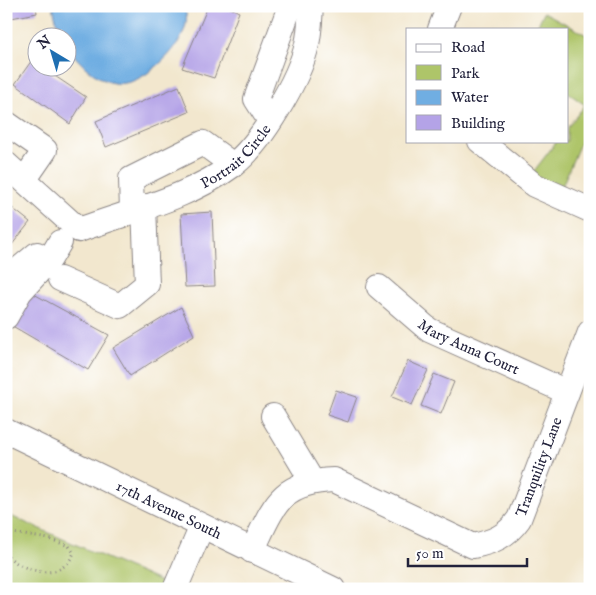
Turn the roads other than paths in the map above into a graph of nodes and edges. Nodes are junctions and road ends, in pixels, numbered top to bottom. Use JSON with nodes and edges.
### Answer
{"nodes":[{"id":1,"x":296,"y":6,"type":"edge"},
{"id":2,"x":312,"y":6,"type":"edge"},
{"id":3,"x":449,"y":6,"type":"edge"},
{"id":4,"x":440,"y":28,"type":"edge"},
{"id":5,"x":270,"y":121,"type":"junction"},
{"id":6,"x":6,"y":123,"type":"edge"},
{"id":7,"x":481,"y":142,"type":"edge"},
{"id":8,"x":6,"y":164,"type":"edge"},
{"id":9,"x":233,"y":165,"type":"junction"},
{"id":10,"x":25,"y":179,"type":"junction"},
{"id":11,"x":138,"y":208,"type":"junction"},
{"id":12,"x":590,"y":210,"type":"edge"},
{"id":13,"x":70,"y":236,"type":"junction"},
{"id":14,"x":60,"y":279,"type":"dead end"},
{"id":15,"x":11,"y":285,"type":"edge"},
{"id":16,"x":380,"y":288,"type":"dead end"},
{"id":17,"x":6,"y":317,"type":"edge"},
{"id":18,"x":590,"y":332,"type":"edge"},
{"id":19,"x":567,"y":392,"type":"junction"},
{"id":20,"x":273,"y":416,"type":"dead end"},
{"id":21,"x":6,"y":430,"type":"edge"},
{"id":22,"x":312,"y":481,"type":"junction"},
{"id":23,"x":202,"y":526,"type":"junction"},
{"id":24,"x":252,"y":551,"type":"junction"},
{"id":25,"x":175,"y":589,"type":"edge"},
{"id":26,"x":333,"y":589,"type":"edge"}],
"edges":[{"from":1,"to":5,"type":"street"},
{"from":2,"to":5,"type":"street","name":"Portrait Circle"},
{"from":3,"to":4,"type":"street"},
{"from":5,"to":9,"type":"street","name":"Portrait Circle"},
{"from":6,"to":10,"type":"street"},
{"from":7,"to":12,"type":"street"},
{"from":8,"to":10,"type":"street"},
{"from":9,"to":11,"type":"street","name":"Portrait Circle"},
{"from":9,"to":11,"type":"street"},
{"from":10,"to":13,"type":"street"},
{"from":11,"to":13,"type":"street","name":"Portrait Circle"},
{"from":11,"to":14,"type":"street"},
{"from":13,"to":15,"type":"street","name":"Portrait Circle"},
{"from":15,"to":17,"type":"street","name":"Portrait Circle"},
{"from":16,"to":19,"type":"street","name":"Mary Anna Court"},
{"from":18,"to":19,"type":"street","name":"Tranquility Lane"},
{"from":19,"to":22,"type":"street","name":"Tranquility Lane"},
{"from":20,"to":22,"type":"street"},
{"from":21,"to":23,"type":"street","name":"17th Avenue South"},
{"from":22,"to":24,"type":"street","name":"Tranquility Lane"},
{"from":23,"to":24,"type":"street","name":"17th Avenue South"},
{"from":23,"to":25,"type":"street"},
{"from":24,"to":26,"type":"street","name":"17th Avenue South"}]}
